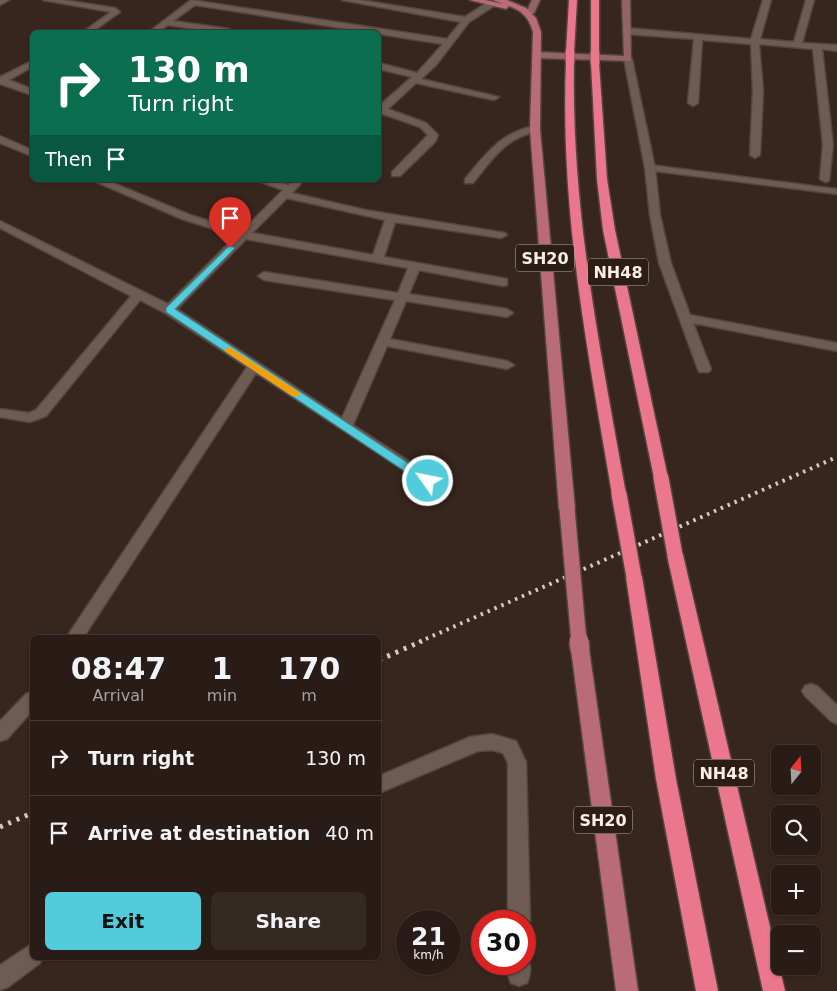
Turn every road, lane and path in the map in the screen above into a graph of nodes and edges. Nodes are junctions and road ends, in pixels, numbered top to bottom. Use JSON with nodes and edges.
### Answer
{"nodes":[{"id":1,"x":5,"y":0,"type":"edge"},
{"id":2,"x":47,"y":0,"type":"edge"},
{"id":3,"x":346,"y":0,"type":"edge"},
{"id":4,"x":474,"y":0,"type":"edge"},
{"id":5,"x":536,"y":0,"type":"edge"},
{"id":6,"x":573,"y":0,"type":"edge"},
{"id":7,"x":595,"y":0,"type":"edge"},
{"id":8,"x":626,"y":0,"type":"edge"},
{"id":9,"x":767,"y":0,"type":"edge"},
{"id":10,"x":810,"y":0,"type":"edge"},
{"id":11,"x":195,"y":1,"type":"edge"},
{"id":12,"x":494,"y":2,"type":"edge"},
{"id":13,"x":0,"y":3,"type":"edge"},
{"id":14,"x":528,"y":12,"type":"junction"},
{"id":15,"x":466,"y":20,"type":"junction"},
{"id":16,"x":166,"y":22,"type":"junction"},
{"id":17,"x":90,"y":30,"type":"edge"},
{"id":18,"x":156,"y":30,"type":"edge"},
{"id":19,"x":216,"y":30,"type":"edge"},
{"id":20,"x":375,"y":30,"type":"edge"},
{"id":21,"x":381,"y":31,"type":"edge"},
{"id":22,"x":627,"y":31,"type":"junction"},
{"id":23,"x":698,"y":37,"type":"junction"},
{"id":24,"x":755,"y":41,"type":"junction"},
{"id":25,"x":449,"y":42,"type":"junction"},
{"id":26,"x":797,"y":45,"type":"junction"},
{"id":27,"x":818,"y":46,"type":"junction"},
{"id":28,"x":837,"y":48,"type":"edge"},
{"id":29,"x":537,"y":55,"type":"junction"},
{"id":30,"x":628,"y":59,"type":"junction"},
{"id":31,"x":30,"y":65,"type":"edge"},
{"id":32,"x":381,"y":67,"type":"edge"},
{"id":33,"x":416,"y":78,"type":"junction"},
{"id":34,"x":1,"y":80,"type":"edge"},
{"id":35,"x":30,"y":91,"type":"edge"},
{"id":36,"x":494,"y":97,"type":"dead end"},
{"id":37,"x":693,"y":103,"type":"dead end"},
{"id":38,"x":381,"y":109,"type":"edge"},
{"id":39,"x":381,"y":110,"type":"edge"},
{"id":40,"x":535,"y":129,"type":"junction"},
{"id":41,"x":0,"y":139,"type":"edge"},
{"id":42,"x":30,"y":152,"type":"edge"},
{"id":43,"x":755,"y":155,"type":"dead end"},
{"id":44,"x":650,"y":168,"type":"junction"},
{"id":45,"x":396,"y":174,"type":"dead end"},
{"id":46,"x":825,"y":179,"type":"dead end"},
{"id":47,"x":469,"y":181,"type":"dead end"},
{"id":48,"x":102,"y":182,"type":"edge"},
{"id":49,"x":266,"y":182,"type":"edge"},
{"id":50,"x":297,"y":182,"type":"edge"},
{"id":51,"x":286,"y":191,"type":"junction"},
{"id":52,"x":836,"y":192,"type":"edge"},
{"id":53,"x":391,"y":218,"type":"junction"},
{"id":54,"x":0,"y":224,"type":"edge"},
{"id":55,"x":243,"y":235,"type":"junction"},
{"id":56,"x":501,"y":235,"type":"dead end"},
{"id":57,"x":377,"y":259,"type":"junction"},
{"id":58,"x":414,"y":267,"type":"junction"},
{"id":59,"x":264,"y":276,"type":"dead end"},
{"id":60,"x":502,"y":282,"type":"dead end"},
{"id":61,"x":139,"y":294,"type":"junction"},
{"id":62,"x":402,"y":297,"type":"junction"},
{"id":63,"x":169,"y":310,"type":"junction"},
{"id":64,"x":507,"y":313,"type":"dead end"},
{"id":65,"x":685,"y":318,"type":"junction"},
{"id":66,"x":382,"y":341,"type":"junction"},
{"id":67,"x":837,"y":347,"type":"edge"},
{"id":68,"x":507,"y":365,"type":"dead end"},
{"id":69,"x":254,"y":366,"type":"junction"},
{"id":70,"x":704,"y":369,"type":"dead end"},
{"id":71,"x":0,"y":414,"type":"edge"},
{"id":72,"x":345,"y":427,"type":"junction"},
{"id":73,"x":428,"y":481,"type":"dead end"},
{"id":74,"x":76,"y":635,"type":"edge"},
{"id":75,"x":811,"y":691,"type":"dead end"},
{"id":76,"x":30,"y":701,"type":"edge"},
{"id":77,"x":837,"y":716,"type":"edge"},
{"id":78,"x":0,"y":733,"type":"edge"},
{"id":79,"x":381,"y":784,"type":"edge"},
{"id":80,"x":519,"y":910,"type":"edge"},
{"id":81,"x":30,"y":956,"type":"edge"},
{"id":82,"x":0,"y":979,"type":"edge"},
{"id":83,"x":627,"y":991,"type":"edge"},
{"id":84,"x":707,"y":991,"type":"edge"},
{"id":85,"x":774,"y":991,"type":"edge"}],
"edges":[{"from":1,"to":13,"type":"street"},
{"from":2,"to":17,"type":"street"},
{"from":3,"to":15,"type":"street"},
{"from":4,"to":12,"type":"main road"},
{"from":5,"to":14,"type":"street"},
{"from":6,"to":84,"type":"highway","number":"NH48","bridge":true},
{"from":7,"to":85,"type":"highway","number":"NH48","bridge":true},
{"from":8,"to":22,"type":"street"},
{"from":9,"to":24,"type":"street"},
{"from":10,"to":26,"type":"street"},
{"from":11,"to":16,"type":"street"},
{"from":11,"to":20,"type":"street"},
{"from":12,"to":14,"type":"main road"},
{"from":12,"to":15,"type":"street"},
{"from":14,"to":29,"type":"main road","number":"SH20"},
{"from":15,"to":25,"type":"street"},
{"from":16,"to":18,"type":"street"},
{"from":16,"to":19,"type":"street"},
{"from":21,"to":25,"type":"street"},
{"from":22,"to":23,"type":"street"},
{"from":22,"to":30,"type":"street"},
{"from":23,"to":24,"type":"street"},
{"from":23,"to":37,"type":"street"},
{"from":24,"to":26,"type":"street"},
{"from":24,"to":43,"type":"street"},
{"from":25,"to":33,"type":"street"},
{"from":26,"to":27,"type":"street"},
{"from":27,"to":28,"type":"street"},
{"from":27,"to":46,"type":"street"},
{"from":29,"to":30,"type":"street"},
{"from":29,"to":40,"type":"main road","number":"SH20"},
{"from":30,"to":44,"type":"street"},
{"from":31,"to":34,"type":"street"},
{"from":32,"to":33,"type":"street"},
{"from":33,"to":36,"type":"street"},
{"from":33,"to":38,"type":"street"},
{"from":34,"to":35,"type":"street"},
{"from":39,"to":45,"type":"street"},
{"from":40,"to":47,"type":"street"},
{"from":40,"to":83,"type":"main road","number":"SH20","bridge":true},
{"from":41,"to":42,"type":"street"},
{"from":44,"to":52,"type":"lane"},
{"from":44,"to":65,"type":"street"},
{"from":48,"to":55,"type":"street"},
{"from":49,"to":51,"type":"street"},
{"from":50,"to":51,"type":"street"},
{"from":51,"to":53,"type":"street"},
{"from":51,"to":55,"type":"street"},
{"from":53,"to":56,"type":"street"},
{"from":53,"to":57,"type":"street"},
{"from":54,"to":61,"type":"street"},
{"from":55,"to":57,"type":"street"},
{"from":55,"to":63,"type":"street"},
{"from":57,"to":58,"type":"street"},
{"from":58,"to":60,"type":"street"},
{"from":58,"to":62,"type":"street"},
{"from":59,"to":62,"type":"street"},
{"from":61,"to":63,"type":"street"},
{"from":61,"to":71,"type":"street"},
{"from":62,"to":64,"type":"street"},
{"from":62,"to":66,"type":"street"},
{"from":63,"to":69,"type":"street"},
{"from":65,"to":67,"type":"street"},
{"from":65,"to":70,"type":"street"},
{"from":66,"to":68,"type":"street"},
{"from":66,"to":72,"type":"street"},
{"from":69,"to":72,"type":"street"},
{"from":69,"to":74,"type":"street"},
{"from":72,"to":73,"type":"street"},
{"from":75,"to":77,"type":"street"},
{"from":76,"to":78,"type":"street"},
{"from":79,"to":80,"type":"street"},
{"from":81,"to":82,"type":"street"}]}
